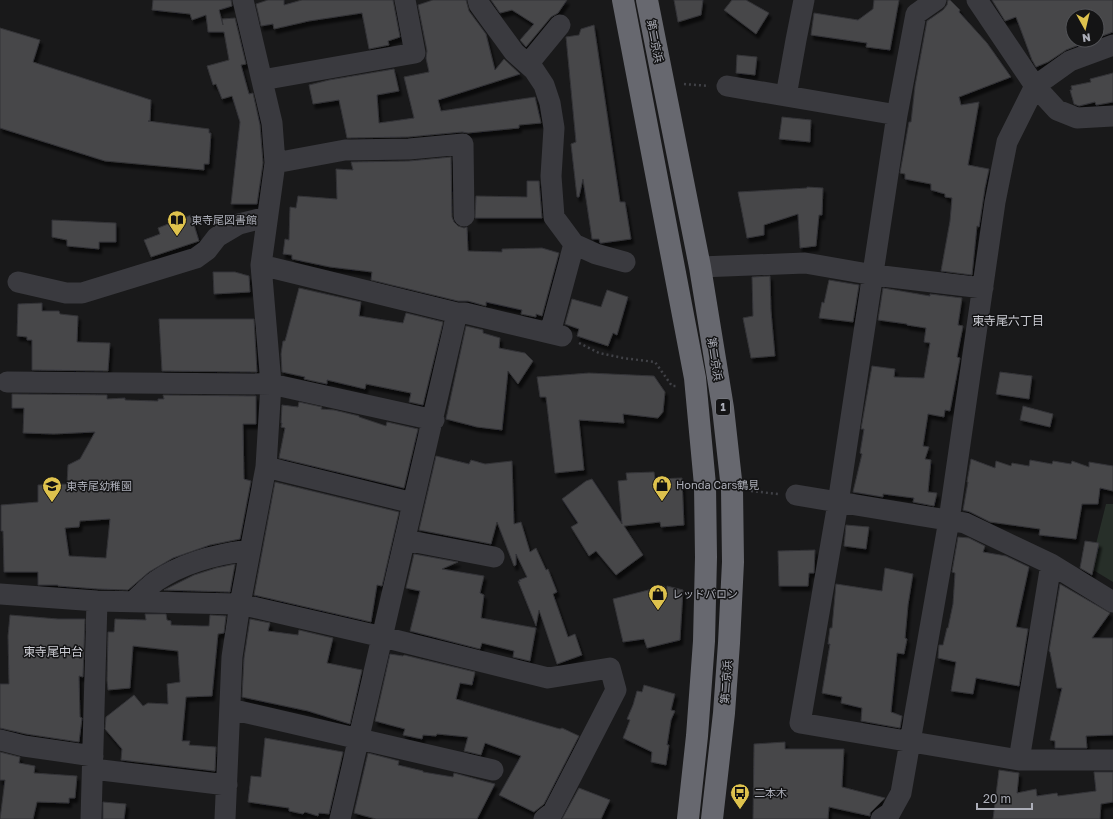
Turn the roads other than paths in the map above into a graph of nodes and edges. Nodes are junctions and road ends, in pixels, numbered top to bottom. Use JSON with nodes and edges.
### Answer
{"nodes":[{"id":1,"x":243,"y":0,"type":"edge"},
{"id":2,"x":405,"y":0,"type":"edge"},
{"id":3,"x":478,"y":0,"type":"edge"},
{"id":4,"x":623,"y":0,"type":"edge"},
{"id":5,"x":647,"y":0,"type":"edge"},
{"id":6,"x":804,"y":0,"type":"edge"},
{"id":7,"x":936,"y":0,"type":"edge"},
{"id":8,"x":977,"y":0,"type":"edge"},
{"id":9,"x":560,"y":25,"type":"dead end"},
{"id":10,"x":1113,"y":45,"type":"edge"},
{"id":11,"x":528,"y":64,"type":"junction"},
{"id":12,"x":262,"y":80,"type":"junction"},
{"id":13,"x":727,"y":86,"type":"road end"},
{"id":14,"x":1035,"y":86,"type":"junction"},
{"id":15,"x":786,"y":96,"type":"junction"},
{"id":16,"x":898,"y":115,"type":"junction"},
{"id":17,"x":1113,"y":116,"type":"edge"},
{"id":18,"x":275,"y":163,"type":"junction"},
{"id":19,"x":464,"y":216,"type":"dead end"},
{"id":20,"x":267,"y":217,"type":"junction"},
{"id":21,"x":574,"y":244,"type":"junction"},
{"id":22,"x":625,"y":262,"type":"dead end"},
{"id":23,"x":261,"y":265,"type":"junction"},
{"id":24,"x":700,"y":267,"type":"junction"},
{"id":25,"x":874,"y":275,"type":"junction"},
{"id":26,"x":18,"y":282,"type":"dead end"},
{"id":27,"x":983,"y":288,"type":"junction"},
{"id":28,"x":457,"y":313,"type":"junction"},
{"id":29,"x":8,"y":382,"type":"dead end"},
{"id":30,"x":271,"y":384,"type":"junction"},
{"id":31,"x":434,"y":420,"type":"junction"},
{"id":32,"x":266,"y":467,"type":"junction"},
{"id":33,"x":796,"y":495,"type":"road end"},
{"id":34,"x":838,"y":502,"type":"junction"},
{"id":35,"x":413,"y":503,"type":"junction"},
{"id":36,"x":948,"y":520,"type":"junction"},
{"id":37,"x":405,"y":540,"type":"junction"},
{"id":38,"x":250,"y":550,"type":"junction"},
{"id":39,"x":494,"y":557,"type":"dead end"},
{"id":40,"x":1051,"y":564,"type":"junction"},
{"id":41,"x":0,"y":594,"type":"edge"},
{"id":42,"x":97,"y":601,"type":"junction"},
{"id":43,"x":133,"y":602,"type":"junction"},
{"id":44,"x":1113,"y":602,"type":"edge"},
{"id":45,"x":240,"y":604,"type":"junction"},
{"id":46,"x":383,"y":637,"type":"junction"},
{"id":47,"x":230,"y":709,"type":"junction"},
{"id":48,"x":359,"y":739,"type":"junction"},
{"id":49,"x":0,"y":740,"type":"edge"},
{"id":50,"x":910,"y":741,"type":"junction"},
{"id":51,"x":1019,"y":760,"type":"junction"},
{"id":52,"x":1113,"y":760,"type":"edge"},
{"id":53,"x":93,"y":763,"type":"junction"},
{"id":54,"x":493,"y":770,"type":"dead end"},
{"id":55,"x":227,"y":785,"type":"junction"},
{"id":56,"x":91,"y":819,"type":"edge"},
{"id":57,"x":225,"y":819,"type":"edge"},
{"id":58,"x":340,"y":819,"type":"edge"},
{"id":59,"x":544,"y":819,"type":"edge"},
{"id":60,"x":688,"y":819,"type":"edge"},
{"id":61,"x":712,"y":819,"type":"edge"},
{"id":62,"x":881,"y":819,"type":"edge"}],
"edges":[{"from":1,"to":12,"type":"street"},
{"from":2,"to":12,"type":"street"},
{"from":3,"to":11,"type":"street"},
{"from":4,"to":60,"type":"highway","name":"第二京浜"},
{"from":5,"to":24,"type":"highway","name":"第二京浜","number":"1"},
{"from":6,"to":15,"type":"street"},
{"from":7,"to":16,"type":"street"},
{"from":8,"to":14,"type":"street"},
{"from":9,"to":11,"type":"street"},
{"from":10,"to":14,"type":"street"},
{"from":11,"to":21,"type":"street"},
{"from":12,"to":18,"type":"street"},
{"from":13,"to":15,"type":"street"},
{"from":14,"to":17,"type":"street"},
{"from":14,"to":27,"type":"street"},
{"from":15,"to":16,"type":"street"},
{"from":16,"to":25,"type":"street"},
{"from":18,"to":19,"type":"street"},
{"from":18,"to":20,"type":"street"},
{"from":20,"to":23,"type":"street"},
{"from":20,"to":26,"type":"street"},
{"from":21,"to":22,"type":"street"},
{"from":21,"to":28,"type":"street"},
{"from":23,"to":28,"type":"street"},
{"from":23,"to":30,"type":"street"},
{"from":24,"to":25,"type":"street"},
{"from":24,"to":61,"type":"highway","name":"第二京浜","number":"1"},
{"from":25,"to":27,"type":"street"},
{"from":25,"to":34,"type":"street"},
{"from":27,"to":36,"type":"street"},
{"from":28,"to":31,"type":"street"},
{"from":29,"to":30,"type":"street"},
{"from":30,"to":31,"type":"street"},
{"from":30,"to":32,"type":"street"},
{"from":31,"to":35,"type":"street"},
{"from":32,"to":35,"type":"street"},
{"from":32,"to":38,"type":"street"},
{"from":33,"to":34,"type":"street"},
{"from":34,"to":36,"type":"street"},
{"from":34,"to":50,"type":"street"},
{"from":35,"to":37,"type":"street"},
{"from":36,"to":40,"type":"street"},
{"from":36,"to":50,"type":"street"},
{"from":37,"to":39,"type":"street"},
{"from":37,"to":46,"type":"street"},
{"from":38,"to":43,"type":"street"},
{"from":38,"to":45,"type":"street"},
{"from":40,"to":44,"type":"street"},
{"from":40,"to":51,"type":"street"},
{"from":41,"to":42,"type":"street"},
{"from":42,"to":43,"type":"street"},
{"from":42,"to":53,"type":"street"},
{"from":43,"to":45,"type":"street"},
{"from":45,"to":46,"type":"street"},
{"from":45,"to":47,"type":"street"},
{"from":46,"to":48,"type":"street"},
{"from":46,"to":59,"type":"street"},
{"from":47,"to":48,"type":"street"},
{"from":47,"to":55,"type":"street"},
{"from":48,"to":54,"type":"street"},
{"from":48,"to":58,"type":"street"},
{"from":49,"to":53,"type":"street"},
{"from":50,"to":51,"type":"street"},
{"from":50,"to":62,"type":"street"},
{"from":51,"to":52,"type":"street"},
{"from":53,"to":55,"type":"street"},
{"from":53,"to":56,"type":"street"},
{"from":55,"to":57,"type":"street"}]}
